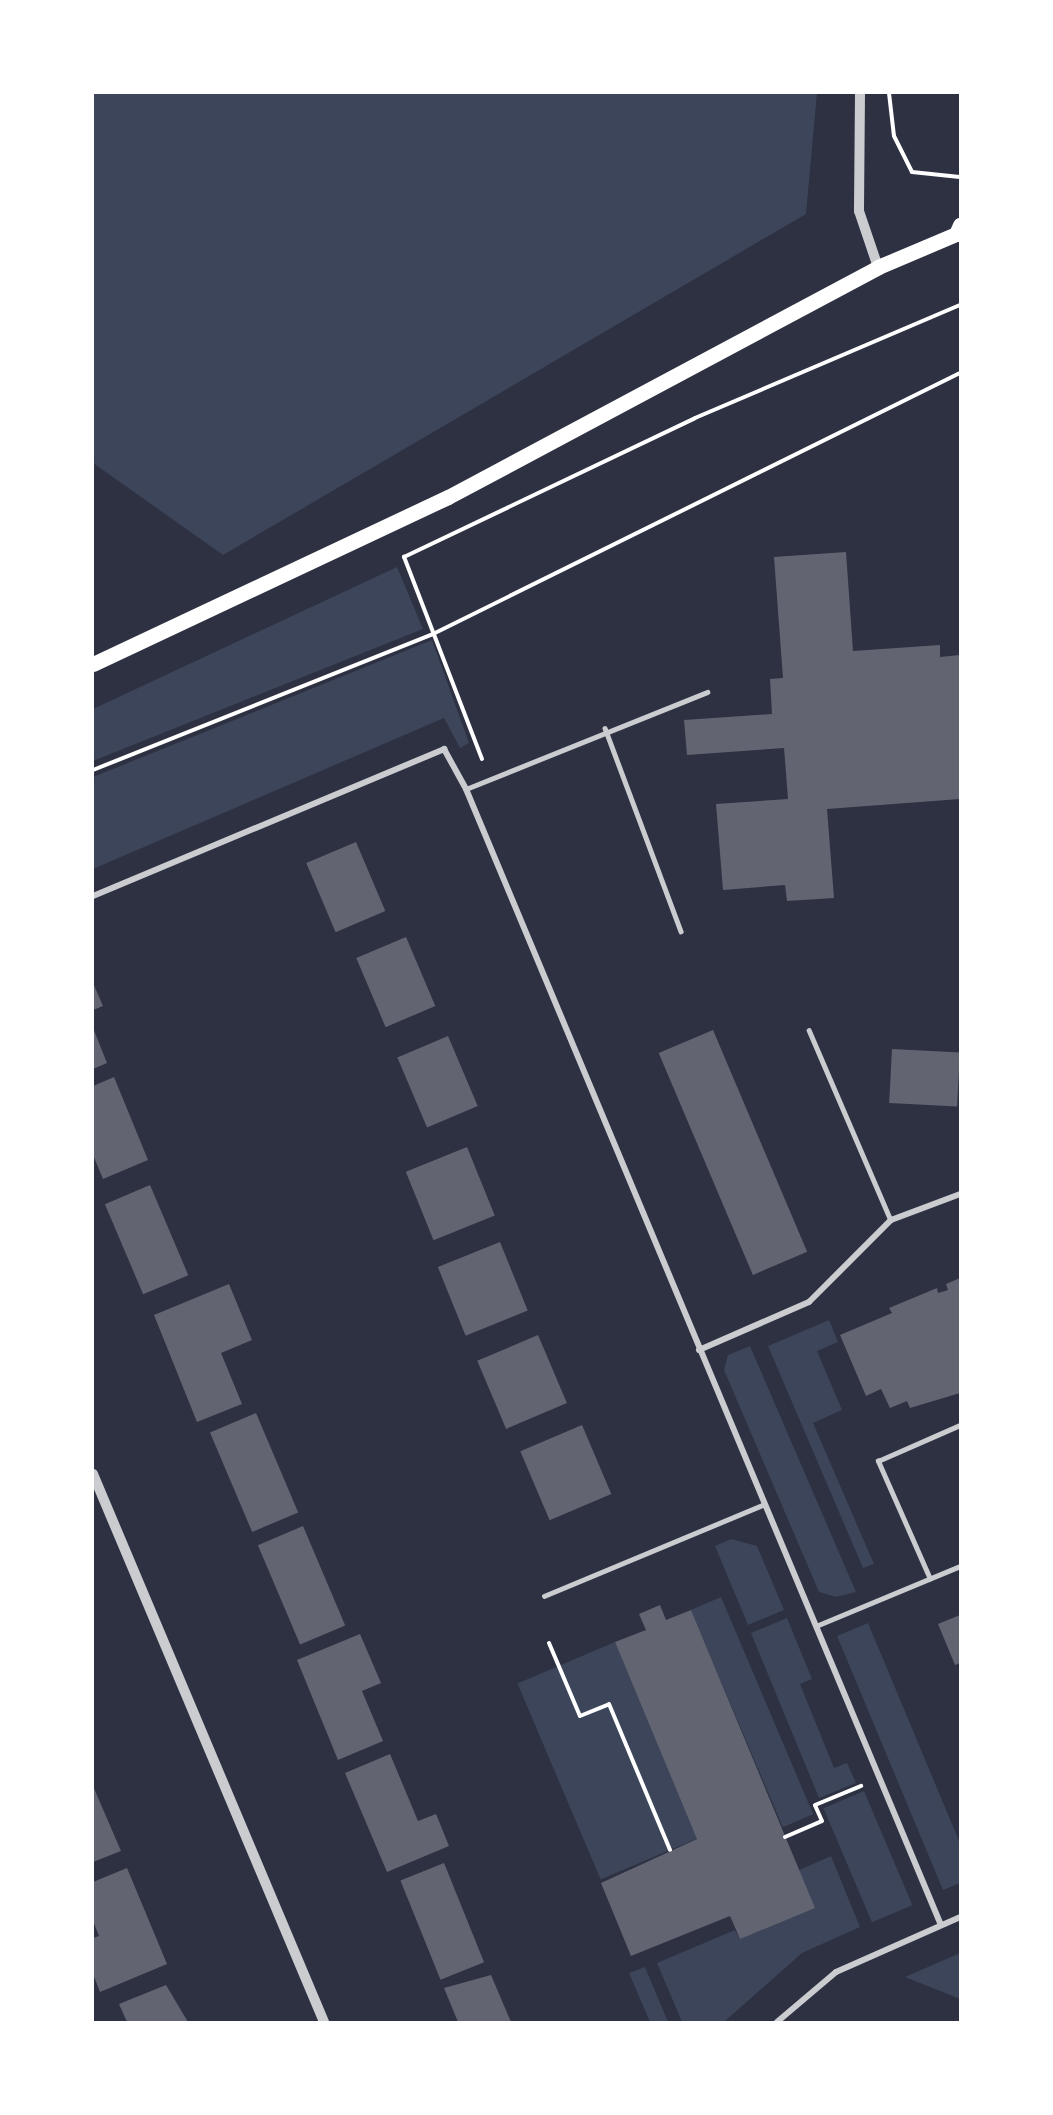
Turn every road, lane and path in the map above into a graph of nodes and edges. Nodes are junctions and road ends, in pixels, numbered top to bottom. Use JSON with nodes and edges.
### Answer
{"nodes":[{"id":1,"x":860,"y":93,"type":"edge"},
{"id":2,"x":889,"y":93,"type":"edge"},
{"id":3,"x":960,"y":177,"type":"edge"},
{"id":4,"x":958,"y":231,"type":"edge"},
{"id":5,"x":878,"y":267,"type":"junction"},
{"id":6,"x":960,"y":305,"type":"edge"},
{"id":7,"x":960,"y":373,"type":"edge"},
{"id":8,"x":433,"y":634,"type":"junction"},
{"id":9,"x":93,"y":664,"type":"edge"},
{"id":10,"x":706,"y":692,"type":"dead end"},
{"id":11,"x":605,"y":728,"type":"junction"},
{"id":12,"x":93,"y":770,"type":"edge"},
{"id":13,"x":486,"y":780,"type":"junction"},
{"id":14,"x":466,"y":789,"type":"junction"},
{"id":15,"x":93,"y":896,"type":"edge"},
{"id":16,"x":681,"y":932,"type":"dead end"},
{"id":17,"x":809,"y":1030,"type":"dead end"},
{"id":18,"x":960,"y":1194,"type":"edge"},
{"id":19,"x":891,"y":1220,"type":"junction"},
{"id":20,"x":699,"y":1350,"type":"junction"},
{"id":21,"x":960,"y":1425,"type":"edge"},
{"id":22,"x":93,"y":1474,"type":"edge"},
{"id":23,"x":765,"y":1504,"type":"junction"},
{"id":24,"x":960,"y":1566,"type":"edge"},
{"id":25,"x":930,"y":1579,"type":"junction"},
{"id":26,"x":544,"y":1596,"type":"dead end"},
{"id":27,"x":816,"y":1626,"type":"junction"},
{"id":28,"x":549,"y":1643,"type":"dead end"},
{"id":29,"x":880,"y":1778,"type":"junction"},
{"id":30,"x":785,"y":1837,"type":"dead end"},
{"id":31,"x":670,"y":1850,"type":"dead end"},
{"id":32,"x":960,"y":1917,"type":"edge"},
{"id":33,"x":941,"y":1925,"type":"junction"},
{"id":34,"x":324,"y":2022,"type":"edge"},
{"id":35,"x":777,"y":2022,"type":"edge"}],
"edges":[{"from":1,"to":5,"type":"street"},
{"from":2,"to":3,"type":"path"},
{"from":4,"to":5,"type":"main road"},
{"from":5,"to":9,"type":"main road"},
{"from":6,"to":8,"type":"path"},
{"from":7,"to":8,"type":"path"},
{"from":8,"to":12,"type":"path"},
{"from":8,"to":13,"type":"path"},
{"from":10,"to":11,"type":"lane"},
{"from":11,"to":13,"type":"lane"},
{"from":11,"to":16,"type":"lane"},
{"from":13,"to":14,"type":"lane"},
{"from":14,"to":15,"type":"street"},
{"from":14,"to":20,"type":"street"},
{"from":17,"to":19,"type":"lane"},
{"from":18,"to":19,"type":"street"},
{"from":19,"to":20,"type":"street"},
{"from":20,"to":23,"type":"street"},
{"from":21,"to":25,"type":"lane"},
{"from":22,"to":34,"type":"street"},
{"from":23,"to":26,"type":"lane"},
{"from":23,"to":27,"type":"street"},
{"from":24,"to":25,"type":"lane"},
{"from":25,"to":27,"type":"lane"},
{"from":27,"to":29,"type":"street"},
{"from":28,"to":31,"type":"path"},
{"from":29,"to":30,"type":"path"},
{"from":29,"to":33,"type":"street"},
{"from":32,"to":33,"type":"street"},
{"from":33,"to":35,"type":"street"}]}
